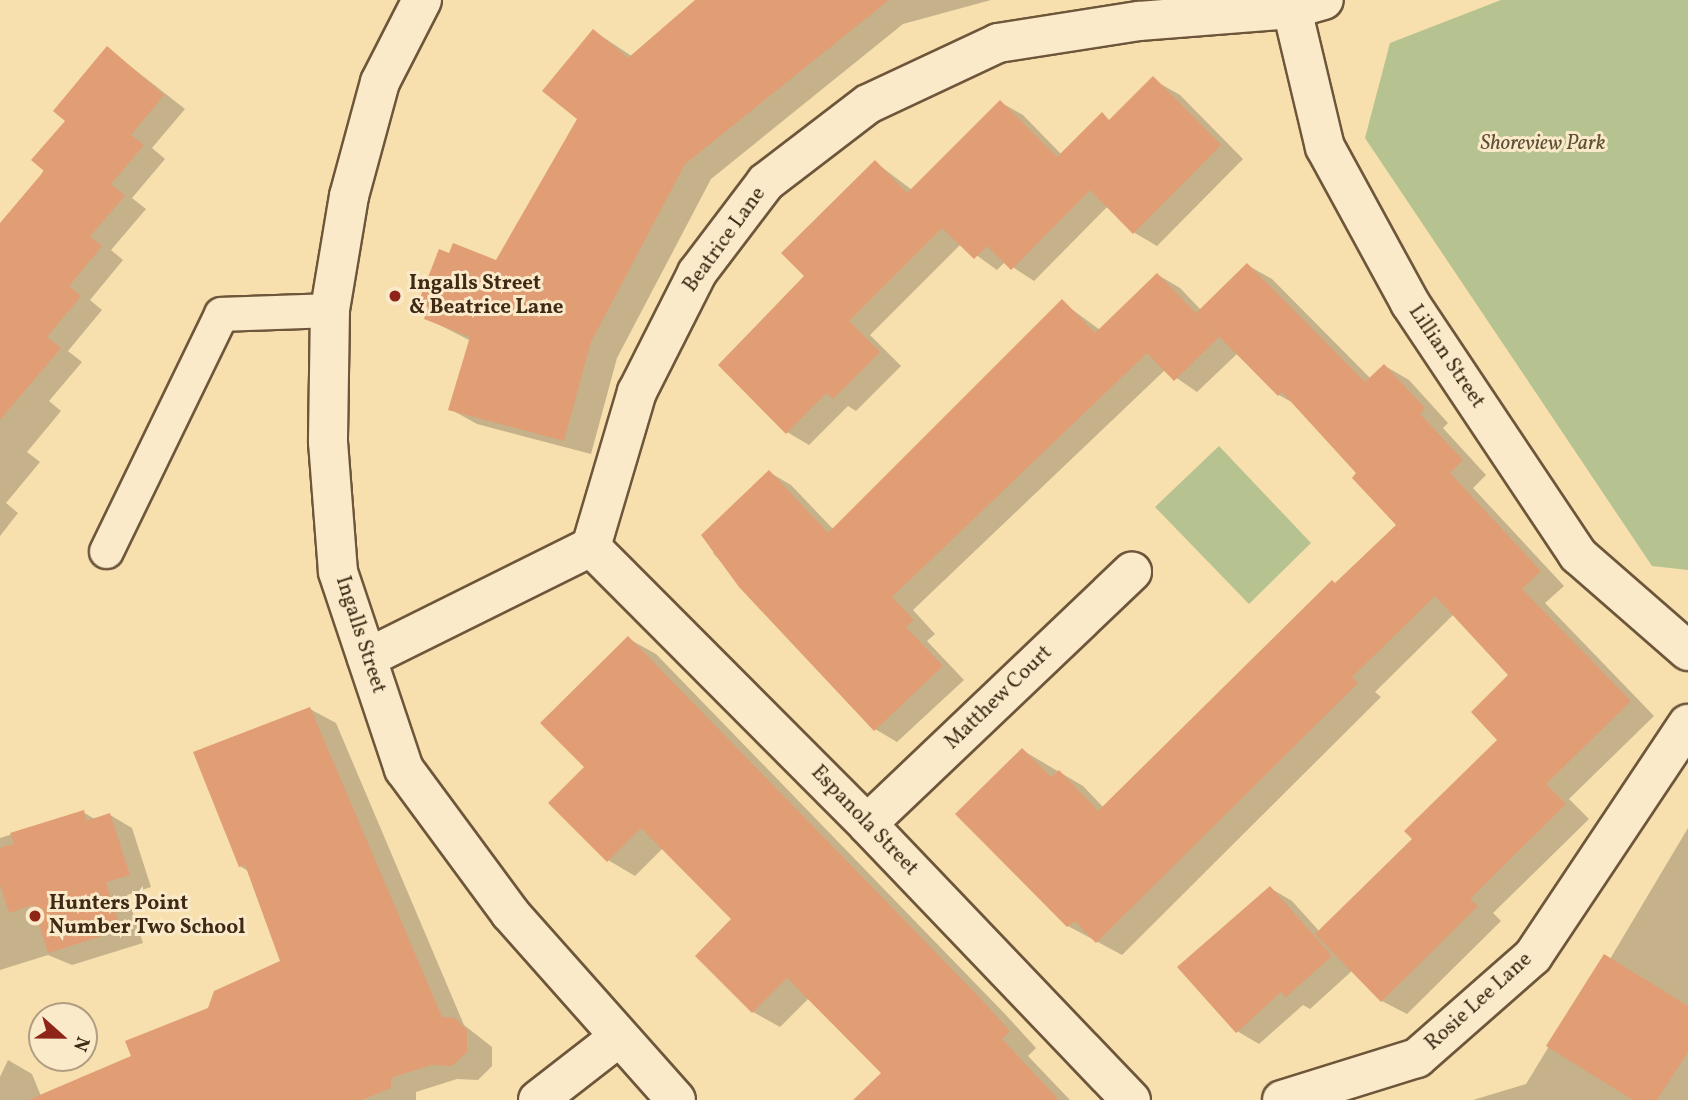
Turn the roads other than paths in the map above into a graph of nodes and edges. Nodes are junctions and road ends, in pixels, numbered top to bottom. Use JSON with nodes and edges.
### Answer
{"nodes":[{"id":1,"x":422,"y":0,"type":"edge"},
{"id":2,"x":1308,"y":5,"type":"edge"},
{"id":3,"x":330,"y":310,"type":"junction"},
{"id":4,"x":591,"y":547,"type":"junction"},
{"id":5,"x":106,"y":551,"type":"dead end"},
{"id":6,"x":1132,"y":572,"type":"dead end"},
{"id":7,"x":1688,"y":652,"type":"edge"},
{"id":8,"x":367,"y":658,"type":"junction"},
{"id":9,"x":1688,"y":724,"type":"edge"},
{"id":10,"x":867,"y":824,"type":"junction"},
{"id":11,"x":618,"y":1038,"type":"junction"},
{"id":12,"x":538,"y":1100,"type":"edge"},
{"id":13,"x":676,"y":1100,"type":"edge"},
{"id":14,"x":1131,"y":1100,"type":"edge"},
{"id":15,"x":1282,"y":1100,"type":"edge"}],
"edges":[{"from":1,"to":3,"type":"street","name":"Ingalls Street"},
{"from":2,"to":4,"type":"street","name":"Beatrice Lane"},
{"from":2,"to":7,"type":"street","name":"Lillian Street"},
{"from":3,"to":5,"type":"lane"},
{"from":3,"to":8,"type":"street","name":"Ingalls Street"},
{"from":4,"to":8,"type":"street"},
{"from":4,"to":10,"type":"street","name":"Espanola Street"},
{"from":6,"to":10,"type":"street","name":"Matthew Court"},
{"from":8,"to":11,"type":"street","name":"Ingalls Street"},
{"from":9,"to":15,"type":"street","name":"Rosie Lee Lane"},
{"from":10,"to":14,"type":"street","name":"Espanola Street"},
{"from":11,"to":12,"type":"street"},
{"from":11,"to":13,"type":"street","name":"Ingalls Street"}]}
